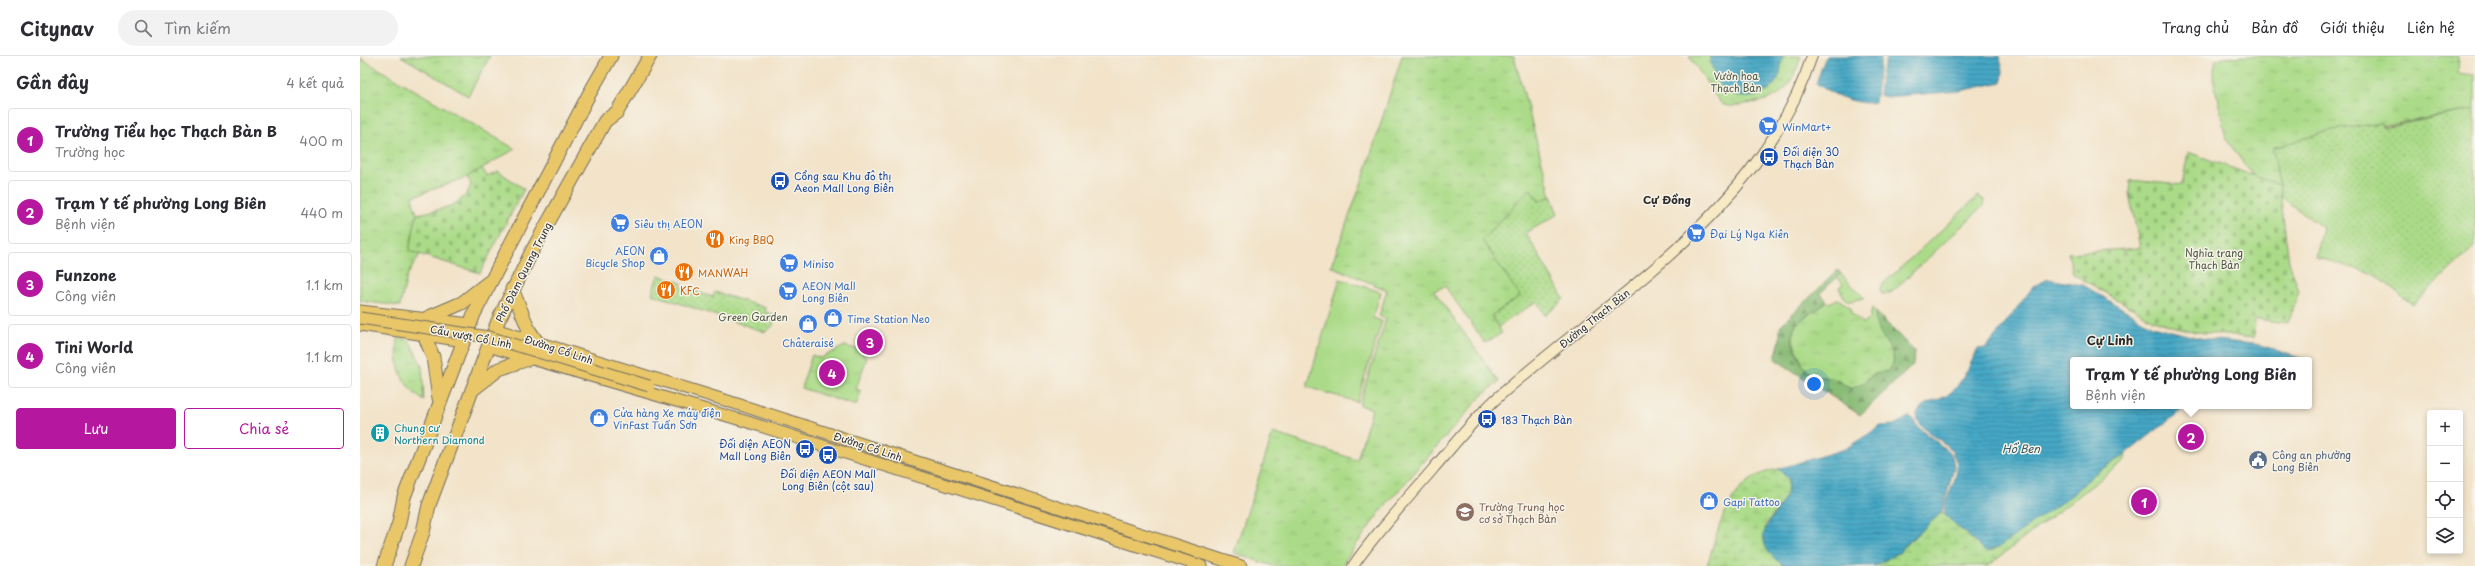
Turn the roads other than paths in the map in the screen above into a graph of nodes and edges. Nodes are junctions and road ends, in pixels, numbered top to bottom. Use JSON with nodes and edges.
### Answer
{"nodes":[{"id":1,"x":611,"y":56,"type":"edge"},
{"id":2,"x":650,"y":56,"type":"edge"},
{"id":3,"x":1812,"y":56,"type":"edge"},
{"id":4,"x":492,"y":280,"type":"junction"},
{"id":5,"x":512,"y":289,"type":"junction"},
{"id":6,"x":360,"y":311,"type":"edge"},
{"id":7,"x":360,"y":318,"type":"edge"},
{"id":8,"x":426,"y":318,"type":"junction"},
{"id":9,"x":360,"y":324,"type":"edge"},
{"id":10,"x":470,"y":324,"type":"junction"},
{"id":11,"x":495,"y":329,"type":"junction"},
{"id":12,"x":424,"y":334,"type":"junction"},
{"id":13,"x":464,"y":341,"type":"junction"},
{"id":14,"x":537,"y":342,"type":"junction"},
{"id":15,"x":488,"y":346,"type":"junction"},
{"id":16,"x":531,"y":358,"type":"junction"},
{"id":17,"x":649,"y":386,"type":"junction"},
{"id":18,"x":687,"y":389,"type":"junction"},
{"id":19,"x":470,"y":391,"type":"junction"},
{"id":20,"x":439,"y":402,"type":"junction"},
{"id":21,"x":680,"y":402,"type":"junction"},
{"id":22,"x":429,"y":505,"type":"junction"},
{"id":23,"x":380,"y":564,"type":"edge"},
{"id":24,"x":402,"y":566,"type":"edge"},
{"id":25,"x":411,"y":566,"type":"edge"},
{"id":26,"x":1201,"y":566,"type":"edge"},
{"id":27,"x":1241,"y":566,"type":"edge"},
{"id":28,"x":1353,"y":566,"type":"edge"}],
"edges":[{"from":1,"to":4,"type":"highway"},
{"from":2,"to":5,"type":"highway","name":"Phố Đàm Quang Trung"},
{"from":3,"to":28,"type":"main road","name":"Đường Thạch Bàn"},
{"from":4,"to":8,"type":"highway"},
{"from":4,"to":10,"type":"highway"},
{"from":5,"to":11,"type":"highway","name":"Phố Đàm Quang Trung"},
{"from":5,"to":14,"type":"highway"},
{"from":6,"to":8,"type":"main road"},
{"from":7,"to":17,"type":"main road","name":"Cầu vượt Cổ Linh","bridge":true},
{"from":8,"to":10,"type":"main road"},
{"from":8,"to":12,"type":"main road"},
{"from":9,"to":12,"type":"main road"},
{"from":10,"to":13,"type":"highway"},
{"from":11,"to":14,"type":"main road","name":"Đường Cổ Linh"},
{"from":11,"to":15,"type":"highway","name":"Phố Đàm Quang Trung"},
{"from":12,"to":13,"type":"main road"},
{"from":12,"to":20,"type":"highway"},
{"from":13,"to":20,"type":"highway"},
{"from":14,"to":16,"type":"main road"},
{"from":14,"to":18,"type":"main road","name":"Đường Cổ Linh"},
{"from":15,"to":16,"type":"main road","name":"Đường Cổ Linh"},
{"from":15,"to":19,"type":"highway","name":"Phố Đàm Quang Trung"},
{"from":16,"to":19,"type":"highway"},
{"from":16,"to":21,"type":"main road","name":"Đường Cổ Linh"},
{"from":17,"to":18,"type":"main road","name":"Cầu vượt Cổ Linh"},
{"from":17,"to":21,"type":"main road","name":"Cầu vượt Cổ Linh"},
{"from":18,"to":27,"type":"main road","name":"Đường Cổ Linh"},
{"from":19,"to":22,"type":"highway","name":"Phố Đàm Quang Trung"},
{"from":20,"to":23,"type":"highway"},
{"from":21,"to":26,"type":"main road","name":"Đường Cổ Linh"},
{"from":22,"to":24,"type":"highway"},
{"from":22,"to":25,"type":"highway"}]}
